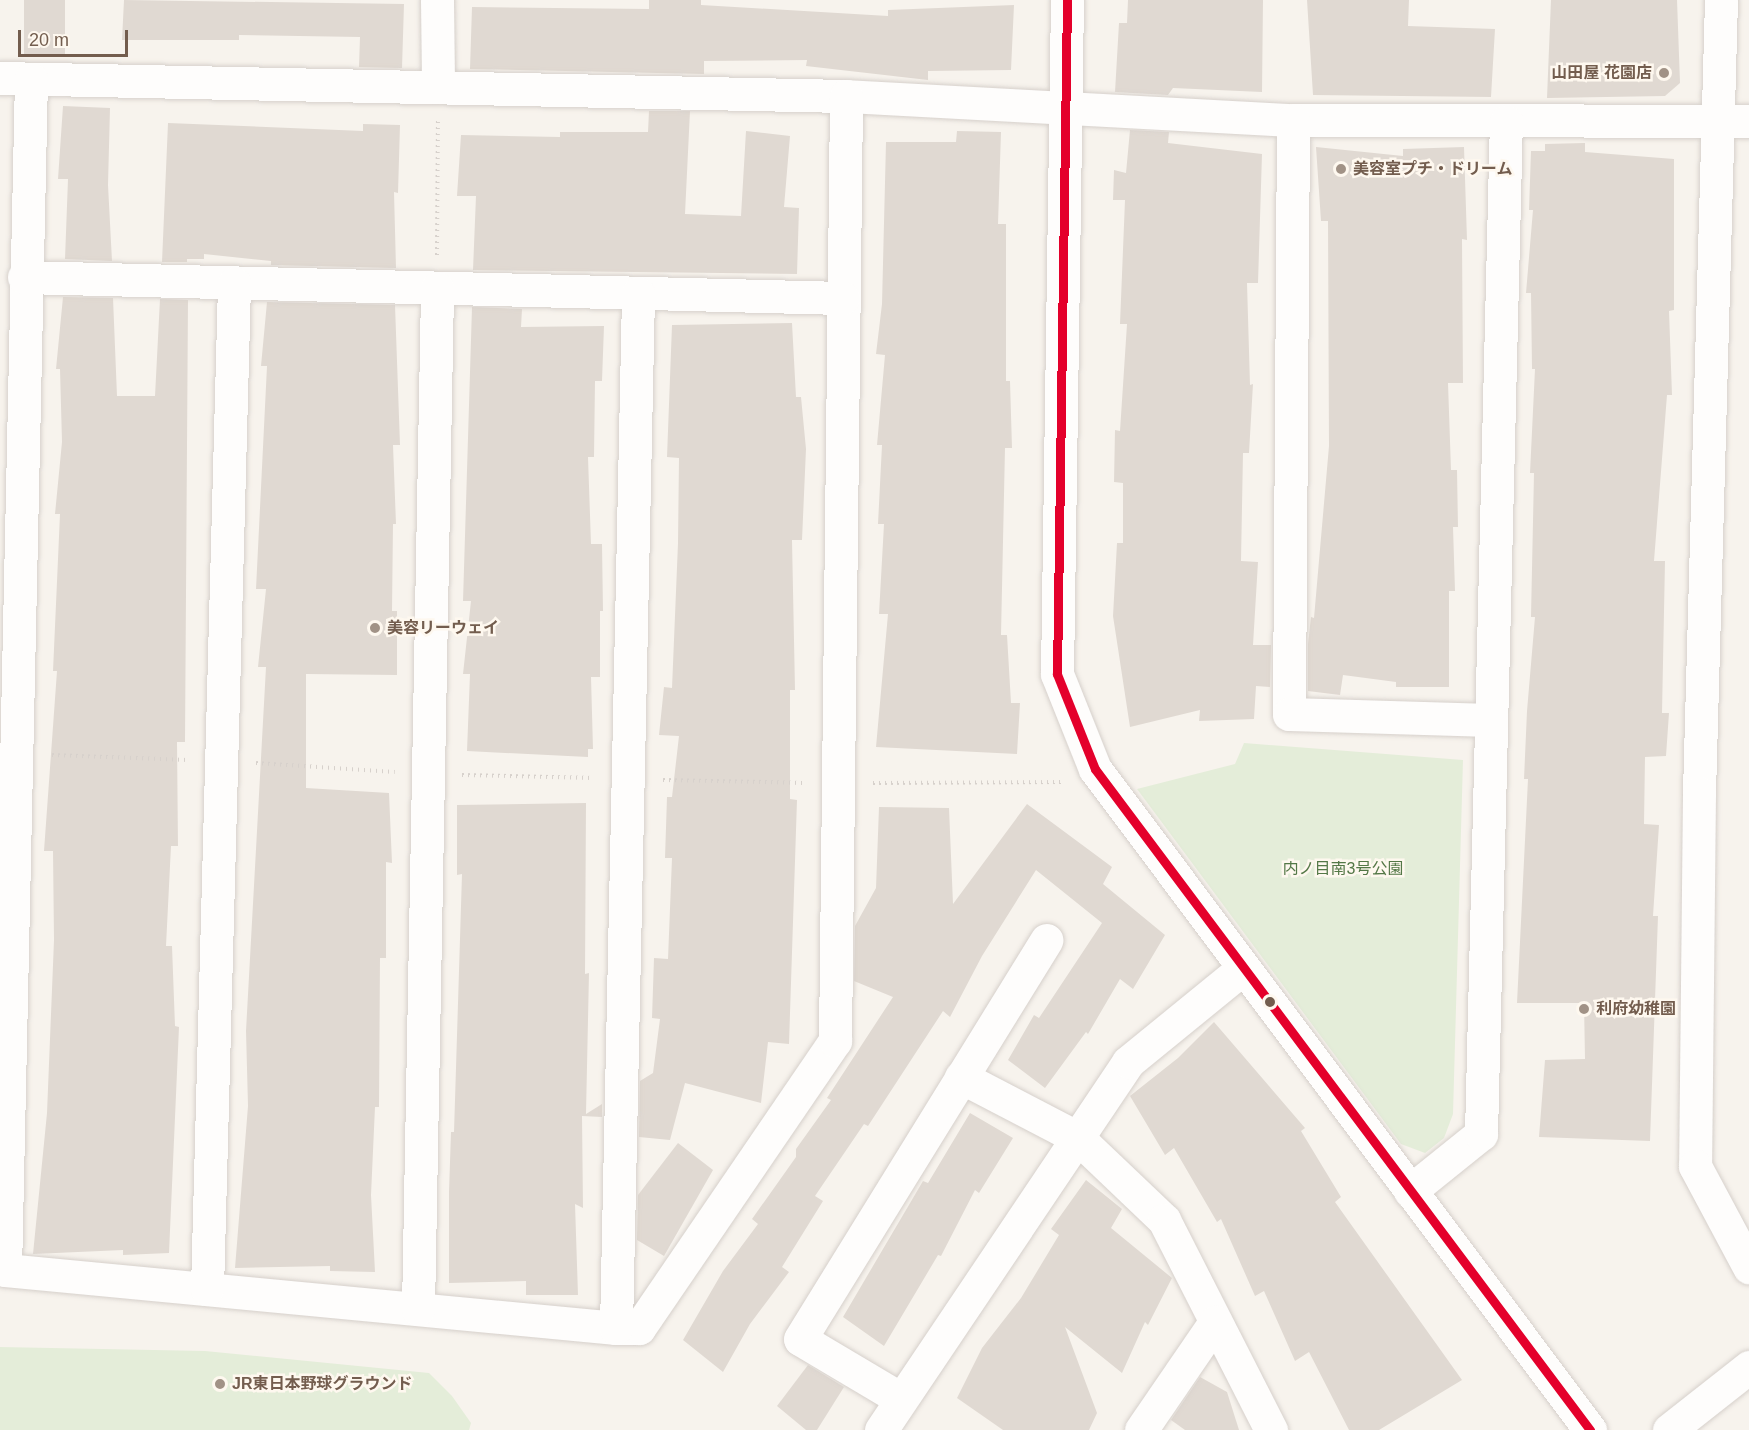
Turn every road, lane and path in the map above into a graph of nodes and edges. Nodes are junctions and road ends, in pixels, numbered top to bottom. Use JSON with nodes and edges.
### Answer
{"nodes":[{"id":1,"x":436,"y":0,"type":"edge"},
{"id":2,"x":1067,"y":0,"type":"edge"},
{"id":3,"x":1721,"y":0,"type":"edge"},
{"id":4,"x":16,"y":78,"type":"edge"},
{"id":5,"x":438,"y":87,"type":"junction"},
{"id":6,"x":846,"y":96,"type":"junction"},
{"id":7,"x":1066,"y":108,"type":"junction"},
{"id":8,"x":1717,"y":118,"type":"junction"},
{"id":9,"x":1293,"y":120,"type":"junction"},
{"id":10,"x":1506,"y":121,"type":"junction"},
{"id":11,"x":1749,"y":121,"type":"edge"},
{"id":12,"x":24,"y":277,"type":"junction"},
{"id":13,"x":234,"y":283,"type":"junction"},
{"id":14,"x":437,"y":288,"type":"junction"},
{"id":15,"x":638,"y":293,"type":"junction"},
{"id":16,"x":843,"y":298,"type":"junction"},
{"id":17,"x":1491,"y":720,"type":"junction"},
{"id":18,"x":15,"y":754,"type":"junction"},
{"id":19,"x":221,"y":761,"type":"junction"},
{"id":20,"x":431,"y":775,"type":"junction"},
{"id":21,"x":628,"y":779,"type":"junction"},
{"id":22,"x":1065,"y":782,"type":"dead end"},
{"id":23,"x":838,"y":784,"type":"junction"},
{"id":24,"x":1046,"y":940,"type":"dead end"},
{"id":25,"x":1242,"y":969,"type":"junction"},
{"id":26,"x":961,"y":1077,"type":"junction"},
{"id":27,"x":1078,"y":1138,"type":"junction"},
{"id":28,"x":1410,"y":1191,"type":"junction"},
{"id":29,"x":1749,"y":1267,"type":"edge"},
{"id":30,"x":3,"y":1270,"type":"edge"},
{"id":31,"x":207,"y":1289,"type":"junction"},
{"id":32,"x":418,"y":1309,"type":"junction"},
{"id":33,"x":1215,"y":1322,"type":"junction"},
{"id":34,"x":616,"y":1328,"type":"junction"},
{"id":35,"x":1749,"y":1367,"type":"edge"},
{"id":36,"x":901,"y":1399,"type":"junction"},
{"id":37,"x":880,"y":1430,"type":"edge"},
{"id":38,"x":1142,"y":1430,"type":"edge"},
{"id":39,"x":1271,"y":1430,"type":"edge"},
{"id":40,"x":1590,"y":1430,"type":"edge"},
{"id":41,"x":1670,"y":1430,"type":"edge"}],
"edges":[{"from":1,"to":5,"type":"street"},
{"from":2,"to":7,"type":"street"},
{"from":3,"to":8,"type":"street"},
{"from":4,"to":5,"type":"street"},
{"from":4,"to":12,"type":"street"},
{"from":5,"to":6,"type":"street"},
{"from":5,"to":14,"type":"path"},
{"from":6,"to":7,"type":"street"},
{"from":6,"to":16,"type":"street"},
{"from":7,"to":9,"type":"street"},
{"from":7,"to":25,"type":"street"},
{"from":8,"to":10,"type":"street"},
{"from":8,"to":11,"type":"street"},
{"from":8,"to":29,"type":"street"},
{"from":9,"to":10,"type":"street"},
{"from":9,"to":17,"type":"street"},
{"from":10,"to":17,"type":"street"},
{"from":12,"to":13,"type":"street"},
{"from":12,"to":18,"type":"street"},
{"from":13,"to":14,"type":"street"},
{"from":13,"to":19,"type":"street"},
{"from":14,"to":15,"type":"street"},
{"from":14,"to":20,"type":"street"},
{"from":15,"to":16,"type":"street"},
{"from":15,"to":21,"type":"street"},
{"from":16,"to":23,"type":"street"},
{"from":17,"to":28,"type":"street"},
{"from":18,"to":19,"type":"path"},
{"from":18,"to":30,"type":"street"},
{"from":19,"to":20,"type":"path"},
{"from":19,"to":31,"type":"street"},
{"from":20,"to":21,"type":"path"},
{"from":20,"to":32,"type":"street"},
{"from":21,"to":23,"type":"path"},
{"from":21,"to":34,"type":"street"},
{"from":22,"to":23,"type":"path"},
{"from":23,"to":34,"type":"street"},
{"from":24,"to":26,"type":"street"},
{"from":25,"to":27,"type":"street"},
{"from":25,"to":28,"type":"street"},
{"from":26,"to":27,"type":"street"},
{"from":26,"to":36,"type":"street"},
{"from":27,"to":33,"type":"street"},
{"from":27,"to":36,"type":"street"},
{"from":28,"to":40,"type":"street"},
{"from":30,"to":31,"type":"street"},
{"from":31,"to":32,"type":"street"},
{"from":32,"to":34,"type":"street"},
{"from":33,"to":38,"type":"street"},
{"from":33,"to":39,"type":"street"},
{"from":35,"to":41,"type":"street"},
{"from":36,"to":37,"type":"street"}]}
